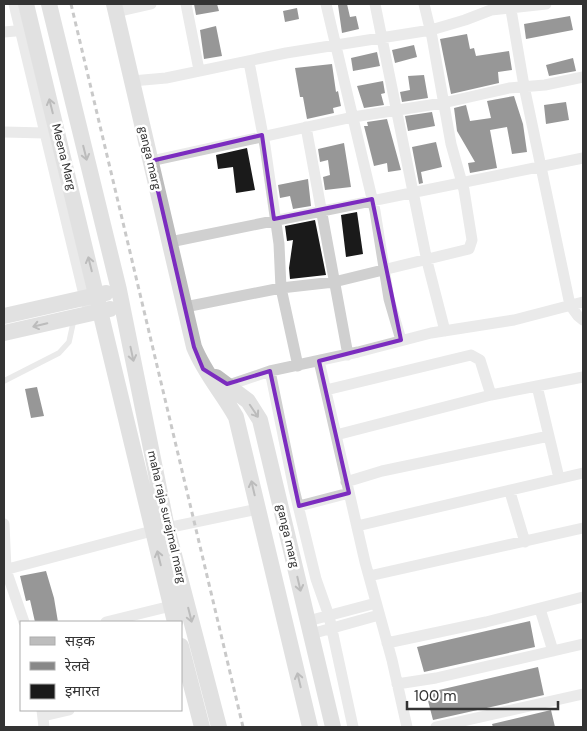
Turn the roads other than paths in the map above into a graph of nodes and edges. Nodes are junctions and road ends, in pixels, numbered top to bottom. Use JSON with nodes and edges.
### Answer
{"nodes":[{"id":1,"x":14,"y":4,"type":"edge"},
{"id":2,"x":26,"y":4,"type":"edge"},
{"id":3,"x":49,"y":4,"type":"edge"},
{"id":4,"x":150,"y":4,"type":"edge"},
{"id":5,"x":186,"y":4,"type":"edge"},
{"id":6,"x":326,"y":4,"type":"edge"},
{"id":7,"x":375,"y":4,"type":"edge"},
{"id":8,"x":424,"y":4,"type":"edge"},
{"id":9,"x":546,"y":4,"type":"edge"},
{"id":10,"x":510,"y":5,"type":"edge"},
{"id":11,"x":115,"y":8,"type":"edge"},
{"id":12,"x":54,"y":24,"type":"junction"},
{"id":13,"x":26,"y":30,"type":"junction"},
{"id":14,"x":430,"y":30,"type":"junction"},
{"id":15,"x":4,"y":32,"type":"edge"},
{"id":16,"x":382,"y":38,"type":"junction"},
{"id":17,"x":336,"y":47,"type":"junction"},
{"id":18,"x":249,"y":62,"type":"junction"},
{"id":19,"x":199,"y":70,"type":"junction"},
{"id":20,"x":583,"y":77,"type":"edge"},
{"id":21,"x":132,"y":80,"type":"junction"},
{"id":22,"x":524,"y":86,"type":"junction"},
{"id":23,"x":443,"y":103,"type":"junction"},
{"id":24,"x":396,"y":111,"type":"junction"},
{"id":25,"x":353,"y":117,"type":"junction"},
{"id":26,"x":306,"y":127,"type":"junction"},
{"id":27,"x":4,"y":132,"type":"edge"},
{"id":28,"x":45,"y":133,"type":"junction"},
{"id":29,"x":262,"y":135,"type":"junction"},
{"id":30,"x":583,"y":158,"type":"edge"},
{"id":31,"x":151,"y":161,"type":"junction"},
{"id":32,"x":542,"y":167,"type":"junction"},
{"id":33,"x":462,"y":183,"type":"junction"},
{"id":34,"x":414,"y":192,"type":"junction"},
{"id":35,"x":372,"y":199,"type":"junction"},
{"id":36,"x":322,"y":212,"type":"junction"},
{"id":37,"x":274,"y":219,"type":"junction"},
{"id":38,"x":170,"y":242,"type":"junction"},
{"id":39,"x":428,"y":261,"type":"junction"},
{"id":40,"x":385,"y":271,"type":"junction"},
{"id":41,"x":334,"y":282,"type":"junction"},
{"id":42,"x":281,"y":288,"type":"junction"},
{"id":43,"x":119,"y":290,"type":"junction"},
{"id":44,"x":91,"y":296,"type":"junction"},
{"id":45,"x":583,"y":302,"type":"edge"},
{"id":46,"x":570,"y":305,"type":"junction"},
{"id":47,"x":122,"y":306,"type":"junction"},
{"id":48,"x":185,"y":307,"type":"junction"},
{"id":49,"x":88,"y":314,"type":"junction"},
{"id":50,"x":4,"y":316,"type":"edge"},
{"id":51,"x":583,"y":320,"type":"edge"},
{"id":52,"x":445,"y":331,"type":"junction"},
{"id":53,"x":4,"y":333,"type":"edge"},
{"id":54,"x":401,"y":340,"type":"junction"},
{"id":55,"x":348,"y":355,"type":"junction"},
{"id":56,"x":319,"y":361,"type":"junction"},
{"id":57,"x":298,"y":366,"type":"junction"},
{"id":58,"x":270,"y":370,"type":"junction"},
{"id":59,"x":583,"y":377,"type":"edge"},
{"id":60,"x":4,"y":381,"type":"edge"},
{"id":61,"x":537,"y":386,"type":"junction"},
{"id":62,"x":223,"y":387,"type":"junction"},
{"id":63,"x":326,"y":390,"type":"junction"},
{"id":64,"x":491,"y":395,"type":"junction"},
{"id":65,"x":336,"y":435,"type":"junction"},
{"id":66,"x":550,"y":436,"type":"junction"},
{"id":67,"x":583,"y":473,"type":"edge"},
{"id":68,"x":559,"y":478,"type":"junction"},
{"id":69,"x":348,"y":488,"type":"junction"},
{"id":70,"x":510,"y":492,"type":"junction"},
{"id":71,"x":299,"y":506,"type":"junction"},
{"id":72,"x":258,"y":509,"type":"junction"},
{"id":73,"x":4,"y":524,"type":"edge"},
{"id":74,"x":357,"y":526,"type":"junction"},
{"id":75,"x":583,"y":528,"type":"edge"},
{"id":76,"x":160,"y":530,"type":"junction"},
{"id":77,"x":525,"y":542,"type":"junction"},
{"id":78,"x":5,"y":570,"type":"edge"},
{"id":79,"x":369,"y":576,"type":"junction"},
{"id":80,"x":583,"y":597,"type":"edge"},
{"id":81,"x":376,"y":602,"type":"junction"},
{"id":82,"x":171,"y":606,"type":"junction"},
{"id":83,"x":540,"y":609,"type":"junction"},
{"id":84,"x":379,"y":615,"type":"junction"},
{"id":85,"x":329,"y":616,"type":"junction"},
{"id":86,"x":24,"y":621,"type":"edge"},
{"id":87,"x":110,"y":621,"type":"edge"},
{"id":88,"x":175,"y":621,"type":"edge"},
{"id":89,"x":310,"y":628,"type":"junction"},
{"id":90,"x":332,"y":628,"type":"junction"},
{"id":91,"x":387,"y":643,"type":"junction"},
{"id":92,"x":583,"y":644,"type":"edge"},
{"id":93,"x":553,"y":651,"type":"junction"},
{"id":94,"x":182,"y":653,"type":"edge"},
{"id":95,"x":186,"y":683,"type":"edge"},
{"id":96,"x":397,"y":684,"type":"junction"},
{"id":97,"x":583,"y":694,"type":"edge"},
{"id":98,"x":66,"y":711,"type":"edge"},
{"id":99,"x":43,"y":718,"type":"edge"},
{"id":100,"x":202,"y":727,"type":"edge"},
{"id":101,"x":219,"y":727,"type":"edge"},
{"id":102,"x":310,"y":727,"type":"edge"},
{"id":103,"x":333,"y":727,"type":"edge"},
{"id":104,"x":353,"y":727,"type":"edge"},
{"id":105,"x":407,"y":727,"type":"edge"},
{"id":106,"x":436,"y":727,"type":"edge"}],
"edges":[{"from":1,"to":13,"type":"street"},
{"from":2,"to":13,"type":"street","name":"Meena Marg"},
{"from":3,"to":12,"type":"street","name":"maha raja surajmal marg"},
{"from":4,"to":11,"type":"street"},
{"from":5,"to":19,"type":"street"},
{"from":6,"to":17,"type":"street"},
{"from":7,"to":16,"type":"street"},
{"from":8,"to":14,"type":"street"},
{"from":9,"to":10,"type":"street"},
{"from":10,"to":14,"type":"street"},
{"from":10,"to":22,"type":"street"},
{"from":11,"to":21,"type":"street","name":"ganga marg"},
{"from":12,"to":13,"type":"street"},
{"from":12,"to":43,"type":"street","name":"maha raja surajmal marg","one_way":true},
{"from":13,"to":15,"type":"street"},
{"from":13,"to":28,"type":"street"},
{"from":44,"to":13,"type":"street","name":"Meena Marg","one_way":true},
{"from":14,"to":16,"type":"street"},
{"from":14,"to":23,"type":"street"},
{"from":16,"to":17,"type":"street"},
{"from":16,"to":24,"type":"street"},
{"from":17,"to":18,"type":"street"},
{"from":17,"to":25,"type":"street"},
{"from":18,"to":19,"type":"street"},
{"from":18,"to":29,"type":"street"},
{"from":19,"to":21,"type":"street"},
{"from":20,"to":22,"type":"street"},
{"from":21,"to":31,"type":"street","name":"ganga marg"},
{"from":22,"to":23,"type":"street"},
{"from":22,"to":32,"type":"street"},
{"from":23,"to":24,"type":"street"},
{"from":23,"to":33,"type":"street"},
{"from":24,"to":25,"type":"street"},
{"from":24,"to":34,"type":"street"},
{"from":25,"to":26,"type":"street"},
{"from":25,"to":35,"type":"street"},
{"from":26,"to":29,"type":"street"},
{"from":26,"to":36,"type":"street"},
{"from":27,"to":28,"type":"street"},
{"from":28,"to":44,"type":"street"},
{"from":29,"to":31,"type":"street"},
{"from":29,"to":37,"type":"street"},
{"from":30,"to":32,"type":"street"},
{"from":31,"to":38,"type":"street","name":"ganga marg"},
{"from":32,"to":33,"type":"street"},
{"from":32,"to":46,"type":"street"},
{"from":33,"to":34,"type":"street"},
{"from":33,"to":39,"type":"street"},
{"from":34,"to":35,"type":"street"},
{"from":34,"to":39,"type":"street"},
{"from":35,"to":36,"type":"street"},
{"from":35,"to":40,"type":"street"},
{"from":36,"to":37,"type":"street"},
{"from":36,"to":41,"type":"street"},
{"from":37,"to":38,"type":"street"},
{"from":37,"to":42,"type":"street"},
{"from":38,"to":48,"type":"street","name":"ganga marg"},
{"from":39,"to":40,"type":"street"},
{"from":39,"to":52,"type":"street"},
{"from":40,"to":41,"type":"street"},
{"from":40,"to":54,"type":"street"},
{"from":41,"to":42,"type":"street"},
{"from":41,"to":55,"type":"street"},
{"from":42,"to":48,"type":"street"},
{"from":42,"to":57,"type":"street"},
{"from":43,"to":44,"type":"street"},
{"from":43,"to":47,"type":"street","name":"maha raja surajmal marg"},
{"from":44,"to":49,"type":"street","name":"Meena Marg"},
{"from":44,"to":50,"type":"street"},
{"from":45,"to":46,"type":"street"},
{"from":46,"to":51,"type":"street"},
{"from":46,"to":52,"type":"street"},
{"from":47,"to":49,"type":"street"},
{"from":47,"to":76,"type":"street","name":"maha raja surajmal marg","one_way":true},
{"from":48,"to":62,"type":"street","name":"ganga marg"},
{"from":49,"to":53,"type":"street","one_way":true},
{"from":49,"to":60,"type":"lane"},
{"from":49,"to":76,"type":"street","name":"maha raja surajmal marg"},
{"from":52,"to":54,"type":"street"},
{"from":54,"to":55,"type":"street"},
{"from":55,"to":56,"type":"street"},
{"from":56,"to":57,"type":"street"},
{"from":56,"to":63,"type":"street"},
{"from":57,"to":58,"type":"street"},
{"from":58,"to":62,"type":"street"},
{"from":58,"to":71,"type":"street"},
{"from":59,"to":61,"type":"street"},
{"from":61,"to":64,"type":"street"},
{"from":61,"to":66,"type":"street"},
{"from":72,"to":62,"type":"street","name":"ganga marg","one_way":true},
{"from":62,"to":89,"type":"street","name":"ganga marg","one_way":true},
{"from":63,"to":64,"type":"street"},
{"from":63,"to":65,"type":"street"},
{"from":64,"to":65,"type":"street"},
{"from":65,"to":69,"type":"street"},
{"from":66,"to":68,"type":"street"},
{"from":66,"to":69,"type":"street"},
{"from":67,"to":68,"type":"street"},
{"from":68,"to":70,"type":"street"},
{"from":69,"to":71,"type":"street"},
{"from":69,"to":74,"type":"street"},
{"from":70,"to":74,"type":"street"},
{"from":70,"to":77,"type":"street"},
{"from":71,"to":85,"type":"street"},
{"from":72,"to":76,"type":"street"},
{"from":102,"to":72,"type":"street","name":"ganga marg","one_way":true},
{"from":73,"to":78,"type":"street"},
{"from":74,"to":79,"type":"street"},
{"from":75,"to":77,"type":"street"},
{"from":76,"to":78,"type":"street"},
{"from":82,"to":76,"type":"street","name":"maha raja surajmal marg","one_way":true},
{"from":76,"to":101,"type":"street","name":"maha raja surajmal marg","one_way":true},
{"from":77,"to":79,"type":"street"},
{"from":78,"to":86,"type":"street"},
{"from":79,"to":81,"type":"street"},
{"from":80,"to":83,"type":"street"},
{"from":81,"to":84,"type":"street"},
{"from":81,"to":85,"type":"street"},
{"from":82,"to":87,"type":"street"},
{"from":82,"to":88,"type":"street","name":"maha raja surajmal marg"},
{"from":83,"to":91,"type":"street"},
{"from":83,"to":93,"type":"street"},
{"from":84,"to":90,"type":"street"},
{"from":84,"to":91,"type":"street"},
{"from":85,"to":89,"type":"street"},
{"from":85,"to":90,"type":"street"},
{"from":89,"to":90,"type":"street"},
{"from":89,"to":103,"type":"street","name":"ganga marg"},
{"from":90,"to":104,"type":"street"},
{"from":91,"to":96,"type":"street"},
{"from":92,"to":93,"type":"street"},
{"from":93,"to":96,"type":"street"},
{"from":94,"to":95,"type":"street"},
{"from":95,"to":100,"type":"street"},
{"from":96,"to":105,"type":"street"},
{"from":97,"to":106,"type":"street"},
{"from":98,"to":99,"type":"street"}]}
